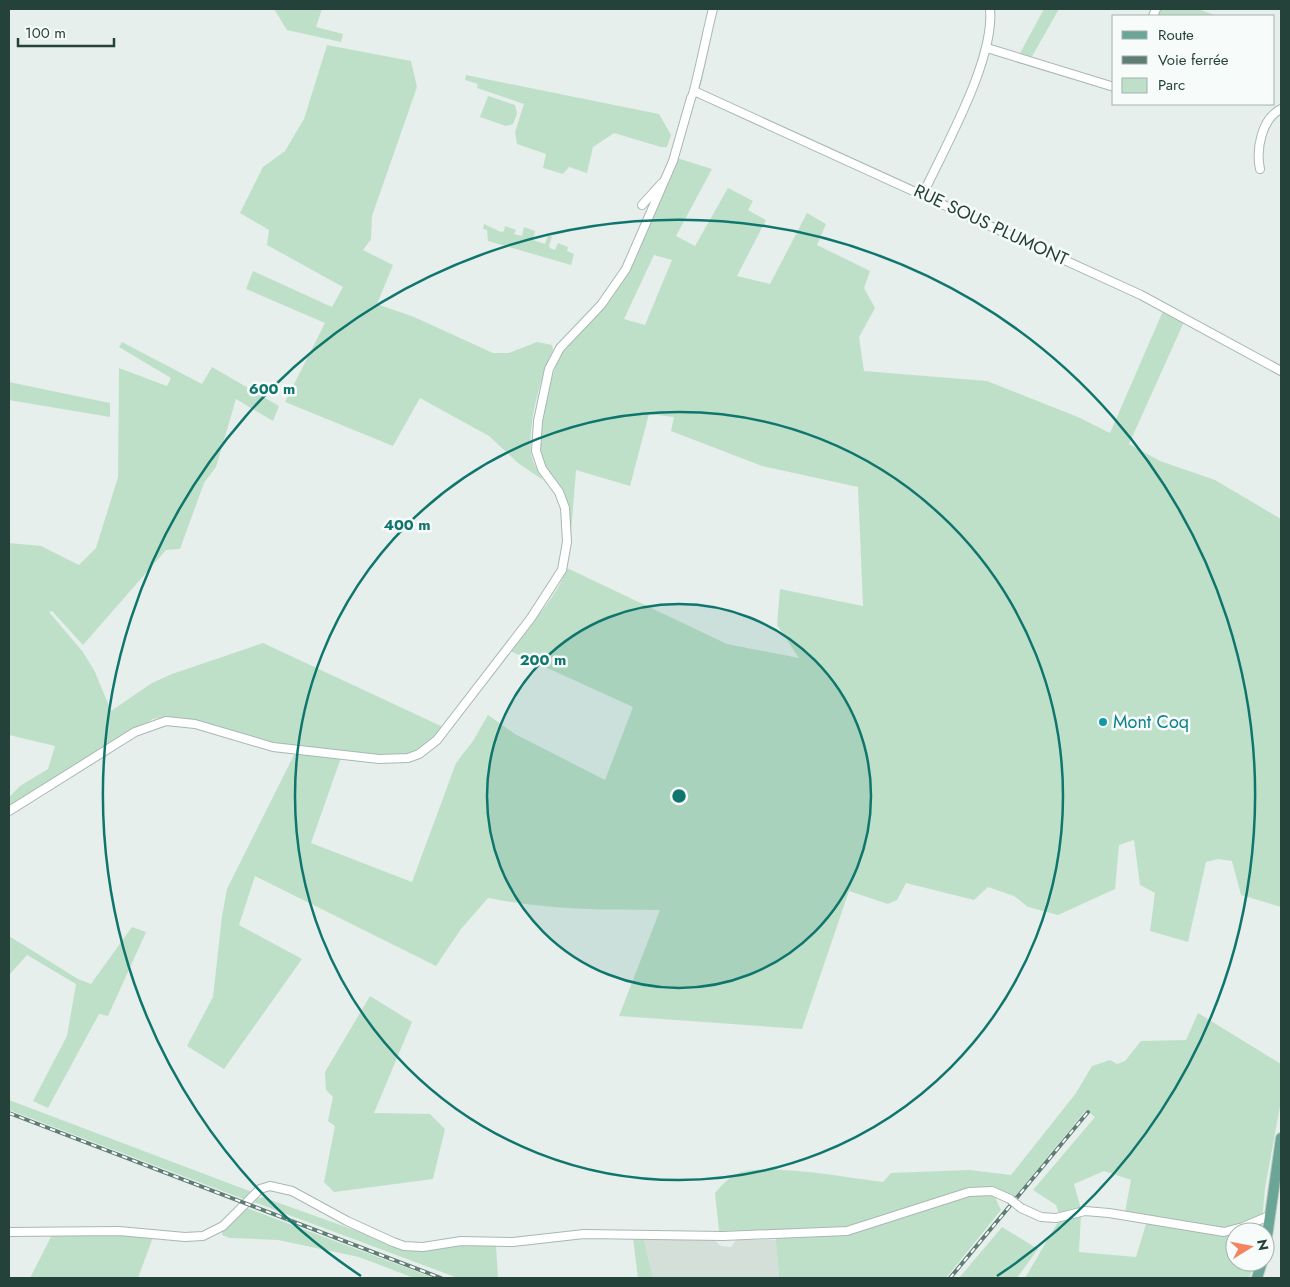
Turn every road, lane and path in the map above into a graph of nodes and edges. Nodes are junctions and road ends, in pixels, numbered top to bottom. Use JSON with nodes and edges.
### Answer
{"nodes":[{"id":1,"x":713,"y":9,"type":"edge"},
{"id":2,"x":990,"y":9,"type":"edge"},
{"id":3,"x":987,"y":48,"type":"junction"},
{"id":4,"x":1112,"y":86,"type":"edge"},
{"id":5,"x":694,"y":91,"type":"junction"},
{"id":6,"x":1281,"y":110,"type":"edge"},
{"id":7,"x":1260,"y":169,"type":"dead end"},
{"id":8,"x":665,"y":180,"type":"junction"},
{"id":9,"x":923,"y":194,"type":"junction"},
{"id":10,"x":642,"y":204,"type":"dead end"},
{"id":11,"x":1281,"y":371,"type":"edge"},
{"id":12,"x":9,"y":812,"type":"edge"},
{"id":13,"x":1281,"y":1138,"type":"edge"},
{"id":14,"x":1275,"y":1207,"type":"edge"},
{"id":15,"x":1272,"y":1222,"type":"edge"},
{"id":16,"x":9,"y":1232,"type":"edge"},
{"id":17,"x":1224,"y":1232,"type":"joint"}],
"edges":[{"from":1,"to":5,"type":"street"},
{"from":2,"to":3,"type":"street"},
{"from":3,"to":4,"type":"street"},
{"from":3,"to":9,"type":"street"},
{"from":5,"to":8,"type":"street"},
{"from":5,"to":9,"type":"street","name":"RUE SOUS PLUMONT"},
{"from":6,"to":7,"type":"street"},
{"from":8,"to":10,"type":"street"},
{"from":8,"to":12,"type":"street"},
{"from":9,"to":11,"type":"street","name":"RUE SOUS PLUMONT"},
{"from":13,"to":14,"type":"main road"},
{"from":14,"to":15,"type":"main road"},
{"from":14,"to":17,"type":"street"},
{"from":16,"to":17,"type":"street","bridge":true}]}
